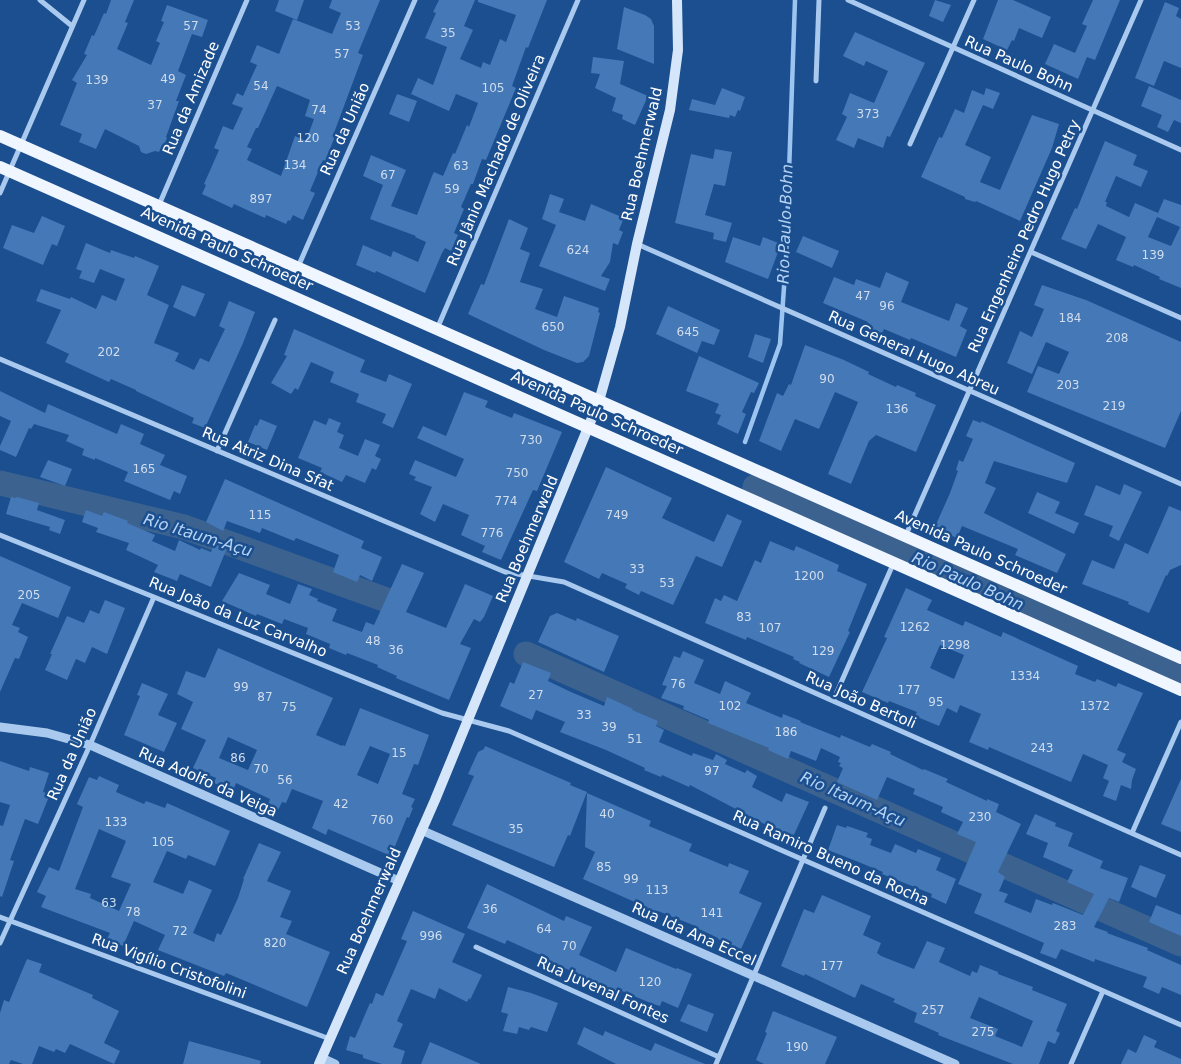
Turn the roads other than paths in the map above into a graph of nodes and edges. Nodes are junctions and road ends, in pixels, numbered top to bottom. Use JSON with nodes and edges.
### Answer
{"nodes":[{"id":1,"x":40,"y":0,"type":"edge"},
{"id":2,"x":84,"y":0,"type":"edge"},
{"id":3,"x":248,"y":0,"type":"edge"},
{"id":4,"x":415,"y":0,"type":"edge"},
{"id":5,"x":578,"y":0,"type":"edge"},
{"id":6,"x":819,"y":0,"type":"edge"},
{"id":7,"x":848,"y":0,"type":"edge"},
{"id":8,"x":974,"y":0,"type":"edge"},
{"id":9,"x":1142,"y":0,"type":"edge"},
{"id":10,"x":675,"y":1,"type":"edge"},
{"id":11,"x":72,"y":26,"type":"junction"},
{"id":12,"x":953,"y":47,"type":"junction"},
{"id":13,"x":816,"y":81,"type":"dead end"},
{"id":14,"x":1093,"y":110,"type":"junction"},
{"id":15,"x":0,"y":136,"type":"edge"},
{"id":16,"x":910,"y":144,"type":"dead end"},
{"id":17,"x":20,"y":145,"type":"junction"},
{"id":18,"x":1181,"y":150,"type":"edge"},
{"id":19,"x":5,"y":169,"type":"edge"},
{"id":20,"x":0,"y":193,"type":"edge"},
{"id":21,"x":158,"y":206,"type":"junction"},
{"id":22,"x":637,"y":244,"type":"junction"},
{"id":23,"x":1031,"y":252,"type":"junction"},
{"id":24,"x":298,"y":268,"type":"junction"},
{"id":25,"x":1181,"y":318,"type":"edge"},
{"id":26,"x":275,"y":320,"type":"dead end"},
{"id":27,"x":437,"y":329,"type":"junction"},
{"id":28,"x":0,"y":359,"type":"edge"},
{"id":29,"x":969,"y":391,"type":"junction"},
{"id":30,"x":599,"y":401,"type":"junction"},
{"id":31,"x":590,"y":427,"type":"junction"},
{"id":32,"x":217,"y":451,"type":"junction"},
{"id":33,"x":1181,"y":484,"type":"edge"},
{"id":34,"x":0,"y":535,"type":"edge"},
{"id":35,"x":905,"y":536,"type":"junction"},
{"id":36,"x":894,"y":562,"type":"junction"},
{"id":37,"x":528,"y":575,"type":"junction"},
{"id":38,"x":154,"y":597,"type":"junction"},
{"id":39,"x":1181,"y":658,"type":"edge"},
{"id":40,"x":1181,"y":690,"type":"edge"},
{"id":41,"x":833,"y":701,"type":"junction"},
{"id":42,"x":468,"y":720,"type":"junction"},
{"id":43,"x":1181,"y":722,"type":"edge"},
{"id":44,"x":0,"y":726,"type":"edge"},
{"id":45,"x":90,"y":745,"type":"junction"},
{"id":46,"x":825,"y":808,"type":"dead end"},
{"id":47,"x":422,"y":830,"type":"junction"},
{"id":48,"x":1132,"y":833,"type":"junction"},
{"id":49,"x":1181,"y":855,"type":"edge"},
{"id":50,"x":803,"y":860,"type":"junction"},
{"id":51,"x":399,"y":881,"type":"junction"},
{"id":52,"x":0,"y":917,"type":"edge"},
{"id":53,"x":10,"y":921,"type":"junction"},
{"id":54,"x":0,"y":944,"type":"edge"},
{"id":55,"x":476,"y":947,"type":"dead end"},
{"id":56,"x":754,"y":976,"type":"junction"},
{"id":57,"x":1103,"y":991,"type":"junction"},
{"id":58,"x":1181,"y":1026,"type":"edge"},
{"id":59,"x":330,"y":1039,"type":"junction"},
{"id":60,"x":719,"y":1056,"type":"junction"},
{"id":61,"x":320,"y":1061,"type":"edge"},
{"id":62,"x":335,"y":1064,"type":"edge"},
{"id":63,"x":716,"y":1064,"type":"edge"},
{"id":64,"x":955,"y":1064,"type":"edge"},
{"id":65,"x":1071,"y":1064,"type":"edge"}],
"edges":[{"from":1,"to":11,"type":"street"},
{"from":2,"to":11,"type":"street"},
{"from":3,"to":21,"type":"street","name":"Rua da Amizade"},
{"from":4,"to":24,"type":"street","name":"Rua da União"},
{"from":5,"to":27,"type":"street","name":"Rua Jânio Machado de Oliveira"},
{"from":6,"to":13,"type":"street"},
{"from":7,"to":12,"type":"street","name":"Rua Paulo Bohn"},
{"from":8,"to":12,"type":"street"},
{"from":9,"to":14,"type":"street","name":"Rua Engenheiro Pedro Hugo Petry"},
{"from":10,"to":22,"type":"main road","name":"Rua Boehmerwald"},
{"from":11,"to":17,"type":"street"},
{"from":12,"to":14,"type":"street","name":"Rua Paulo Bohn"},
{"from":12,"to":16,"type":"street"},
{"from":14,"to":18,"type":"street","name":"Rua Paulo Bohn"},
{"from":14,"to":23,"type":"street","name":"Rua Engenheiro Pedro Hugo Petry"},
{"from":15,"to":17,"type":"main road","name":"Avenida Paulo Schroeder"},
{"from":17,"to":19,"type":"street"},
{"from":17,"to":21,"type":"main road","name":"Avenida Paulo Schroeder"},
{"from":19,"to":20,"type":"street"},
{"from":19,"to":31,"type":"main road","name":"Avenida Paulo Schroeder"},
{"from":21,"to":24,"type":"main road","name":"Avenida Paulo Schroeder"},
{"from":22,"to":29,"type":"street","name":"Rua General Hugo Abreu"},
{"from":22,"to":30,"type":"main road","name":"Rua Boehmerwald"},
{"from":23,"to":25,"type":"street"},
{"from":23,"to":29,"type":"street","name":"Rua Engenheiro Pedro Hugo Petry"},
{"from":24,"to":27,"type":"main road","name":"Avenida Paulo Schroeder"},
{"from":26,"to":32,"type":"street"},
{"from":27,"to":30,"type":"main road","name":"Avenida Paulo Schroeder"},
{"from":28,"to":32,"type":"street","name":"Rua Atriz Dina Sfat"},
{"from":29,"to":33,"type":"street","name":"Rua General Hugo Abreu"},
{"from":29,"to":35,"type":"street","name":"Rua Engenheiro Pedro Hugo Petry"},
{"from":30,"to":31,"type":"main road","name":"Rua Boehmerwald"},
{"from":30,"to":35,"type":"main road","name":"Avenida Paulo Schroeder"},
{"from":31,"to":36,"type":"main road","name":"Avenida Paulo Schroeder"},
{"from":31,"to":37,"type":"main road","name":"Rua Boehmerwald"},
{"from":32,"to":37,"type":"street","name":"Rua Atriz Dina Sfat"},
{"from":34,"to":38,"type":"street","name":"Rua João da Luz Carvalho"},
{"from":35,"to":39,"type":"main road","name":"Avenida Paulo Schroeder"},
{"from":36,"to":40,"type":"main road","name":"Avenida Paulo Schroeder"},
{"from":36,"to":41,"type":"street"},
{"from":37,"to":41,"type":"street","name":"Rua João Bertoli"},
{"from":37,"to":42,"type":"main road","name":"Rua Boehmerwald"},
{"from":38,"to":42,"type":"street","name":"Rua João da Luz Carvalho"},
{"from":38,"to":45,"type":"street","name":"Rua da União"},
{"from":41,"to":48,"type":"street","name":"Rua João Bertoli"},
{"from":42,"to":47,"type":"main road","name":"Rua Boehmerwald"},
{"from":42,"to":50,"type":"street","name":"Rua Ramiro Bueno da Rocha"},
{"from":43,"to":48,"type":"street"},
{"from":44,"to":45,"type":"street","name":"Rua Adolfo da Veiga"},
{"from":45,"to":51,"type":"street","name":"Rua Adolfo da Veiga"},
{"from":45,"to":53,"type":"street","name":"Rua da União"},
{"from":46,"to":50,"type":"street"},
{"from":47,"to":51,"type":"main road","name":"Rua Boehmerwald"},
{"from":47,"to":56,"type":"street","name":"Rua Ida Ana Eccel"},
{"from":48,"to":49,"type":"street","name":"Rua João Bertoli"},
{"from":50,"to":56,"type":"street"},
{"from":50,"to":57,"type":"street","name":"Rua Ramiro Bueno da Rocha"},
{"from":51,"to":59,"type":"main road","name":"Rua Boehmerwald"},
{"from":52,"to":53,"type":"street","name":"Rua Vigílio Cristofolini"},
{"from":53,"to":54,"type":"street","name":"Rua da União"},
{"from":53,"to":59,"type":"street","name":"Rua Vigílio Cristofolini"},
{"from":55,"to":60,"type":"street","name":"Rua Juvenal Fontes"},
{"from":56,"to":60,"type":"street"},
{"from":56,"to":64,"type":"street","name":"Rua Ida Ana Eccel"},
{"from":57,"to":58,"type":"street","name":"Rua Ramiro Bueno da Rocha"},
{"from":57,"to":65,"type":"street"},
{"from":59,"to":61,"type":"main road","name":"Rua Boehmerwald"},
{"from":60,"to":63,"type":"street"},
{"from":61,"to":62,"type":"street"}]}
